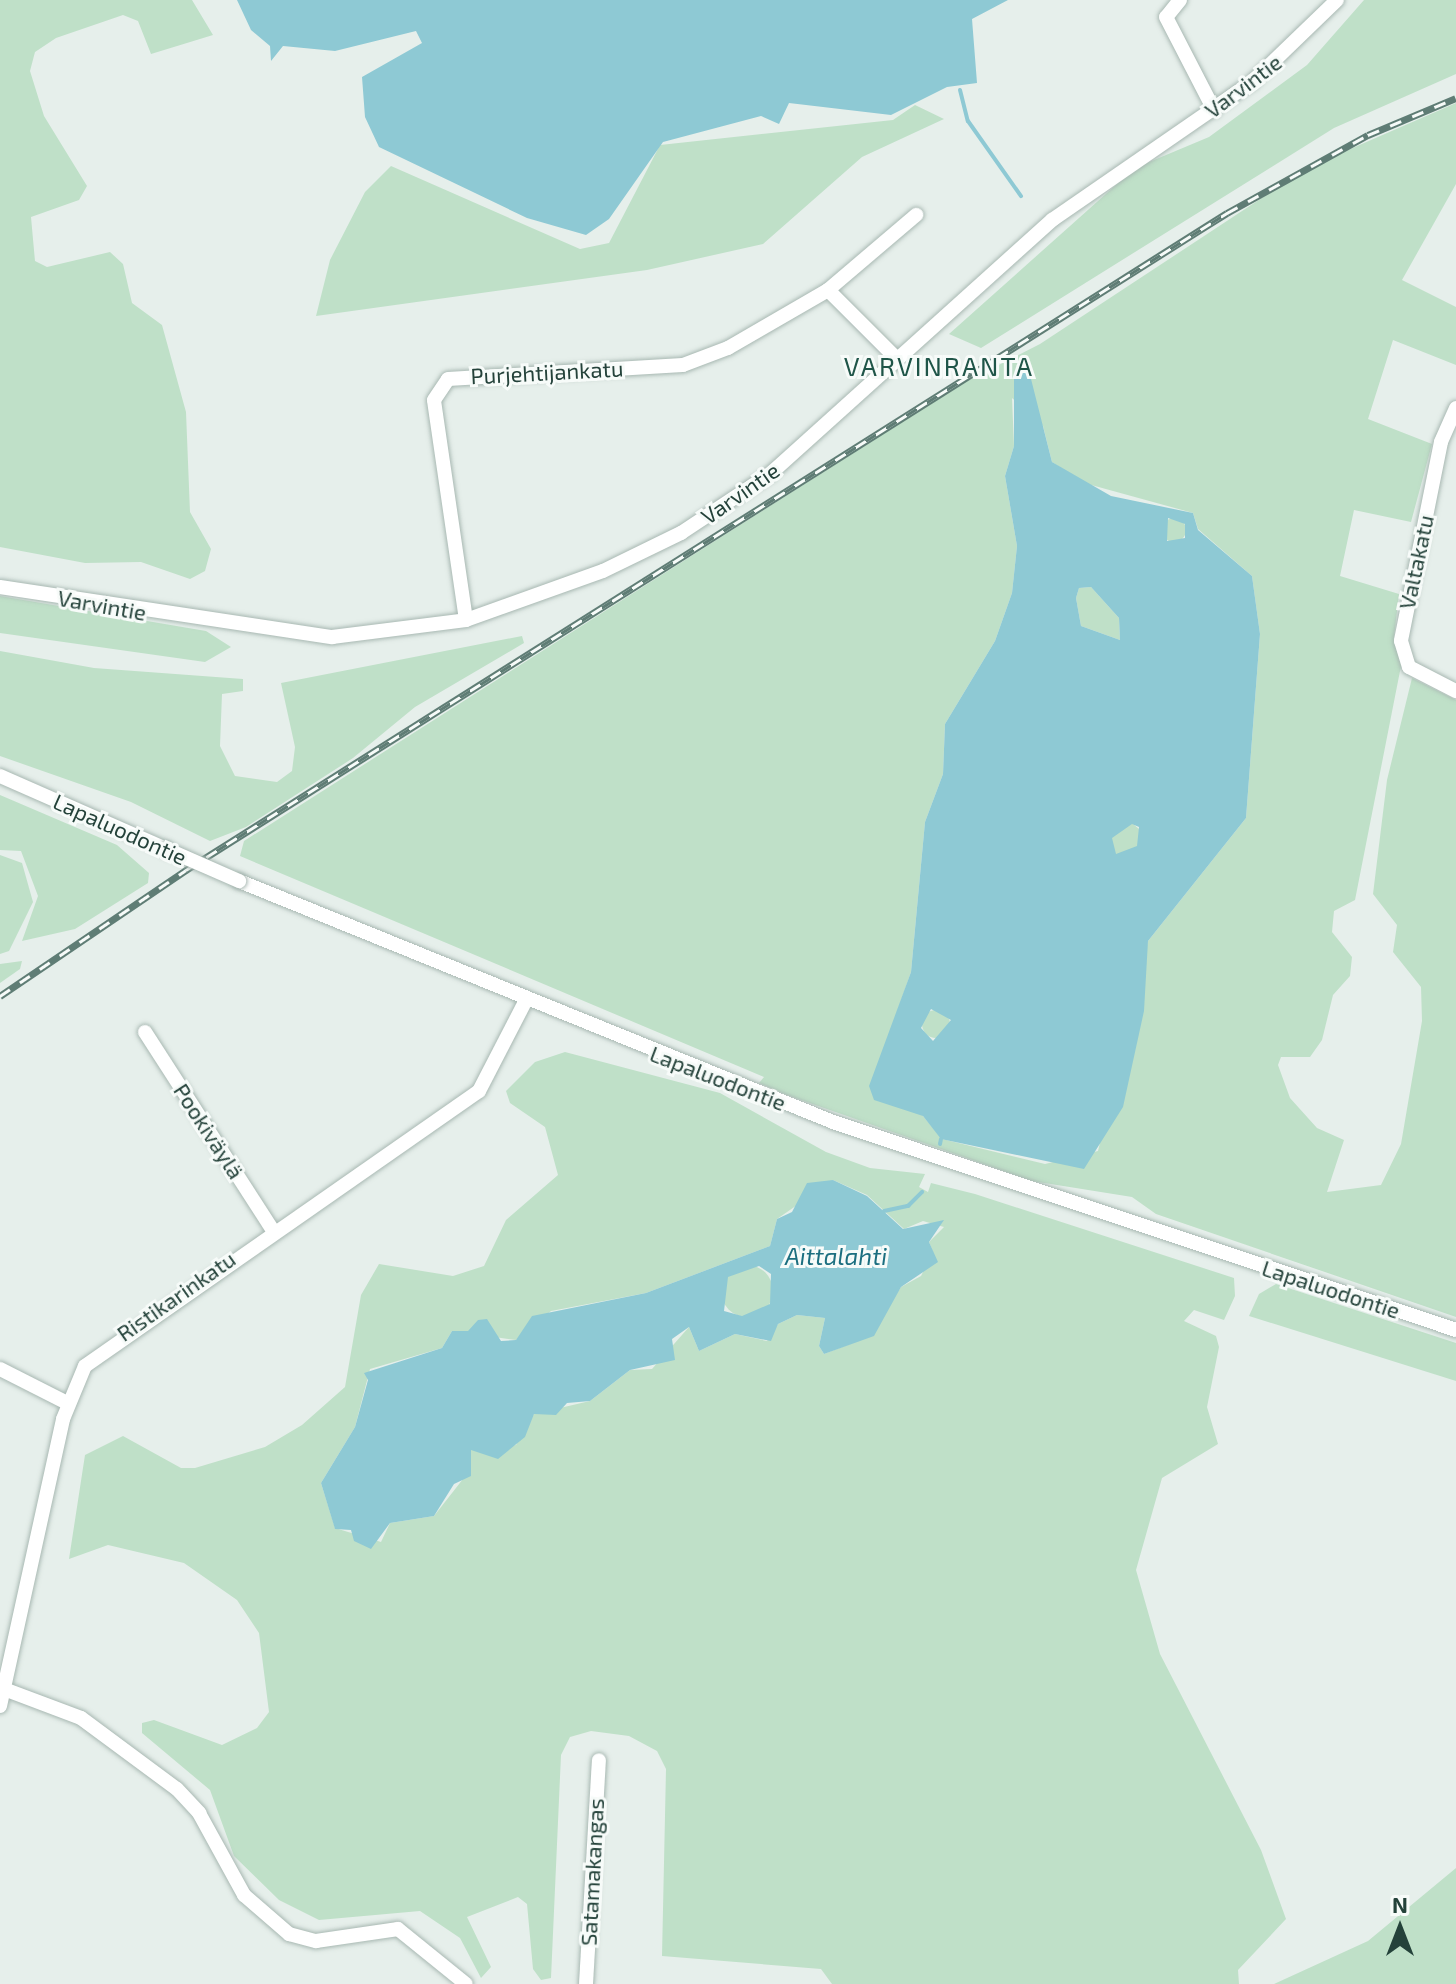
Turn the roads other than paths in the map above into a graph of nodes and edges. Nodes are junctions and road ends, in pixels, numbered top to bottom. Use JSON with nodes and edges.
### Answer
{"nodes":[{"id":1,"x":1180,"y":0,"type":"edge"},
{"id":2,"x":1337,"y":0,"type":"edge"},
{"id":3,"x":1214,"y":110,"type":"junction"},
{"id":4,"x":916,"y":215,"type":"dead end"},
{"id":5,"x":828,"y":290,"type":"junction"},
{"id":6,"x":897,"y":359,"type":"junction"},
{"id":7,"x":1456,"y":408,"type":"edge"},
{"id":8,"x":0,"y":587,"type":"edge"},
{"id":9,"x":466,"y":620,"type":"junction"},
{"id":10,"x":1456,"y":691,"type":"edge"},
{"id":11,"x":0,"y":776,"type":"edge"},
{"id":12,"x":525,"y":1002,"type":"junction"},
{"id":13,"x":145,"y":1032,"type":"dead end"},
{"id":14,"x":272,"y":1229,"type":"junction"},
{"id":15,"x":1456,"y":1330,"type":"edge"},
{"id":16,"x":0,"y":1369,"type":"edge"},
{"id":17,"x":67,"y":1403,"type":"junction"},
{"id":18,"x":4,"y":1689,"type":"junction"},
{"id":19,"x":0,"y":1706,"type":"edge"},
{"id":20,"x":599,"y":1760,"type":"dead end"},
{"id":21,"x":466,"y":1984,"type":"edge"},
{"id":22,"x":586,"y":1984,"type":"edge"}],
"edges":[{"from":1,"to":3,"type":"street"},
{"from":2,"to":3,"type":"street","name":"Varvintie"},
{"from":3,"to":6,"type":"street","name":"Varvintie"},
{"from":4,"to":5,"type":"street","name":"Purjehtijankatu"},
{"from":5,"to":6,"type":"street"},
{"from":5,"to":9,"type":"street","name":"Purjehtijankatu"},
{"from":6,"to":9,"type":"street","name":"Varvintie"},
{"from":7,"to":10,"type":"street","name":"Valtakatu"},
{"from":8,"to":9,"type":"street","name":"Varvintie"},
{"from":11,"to":12,"type":"street","name":"Lapaluodontie","bridge":true},
{"from":12,"to":14,"type":"street","name":"Ristikarinkatu"},
{"from":12,"to":15,"type":"street","name":"Lapaluodontie"},
{"from":13,"to":14,"type":"street","name":"Pookiväylä"},
{"from":14,"to":17,"type":"street","name":"Ristikarinkatu"},
{"from":16,"to":17,"type":"street"},
{"from":17,"to":18,"type":"street","name":"Ristikarinkatu"},
{"from":18,"to":19,"type":"street","name":"Ristikarinkatu"},
{"from":18,"to":21,"type":"street"},
{"from":20,"to":22,"type":"street","name":"Satamakangas"}]}
